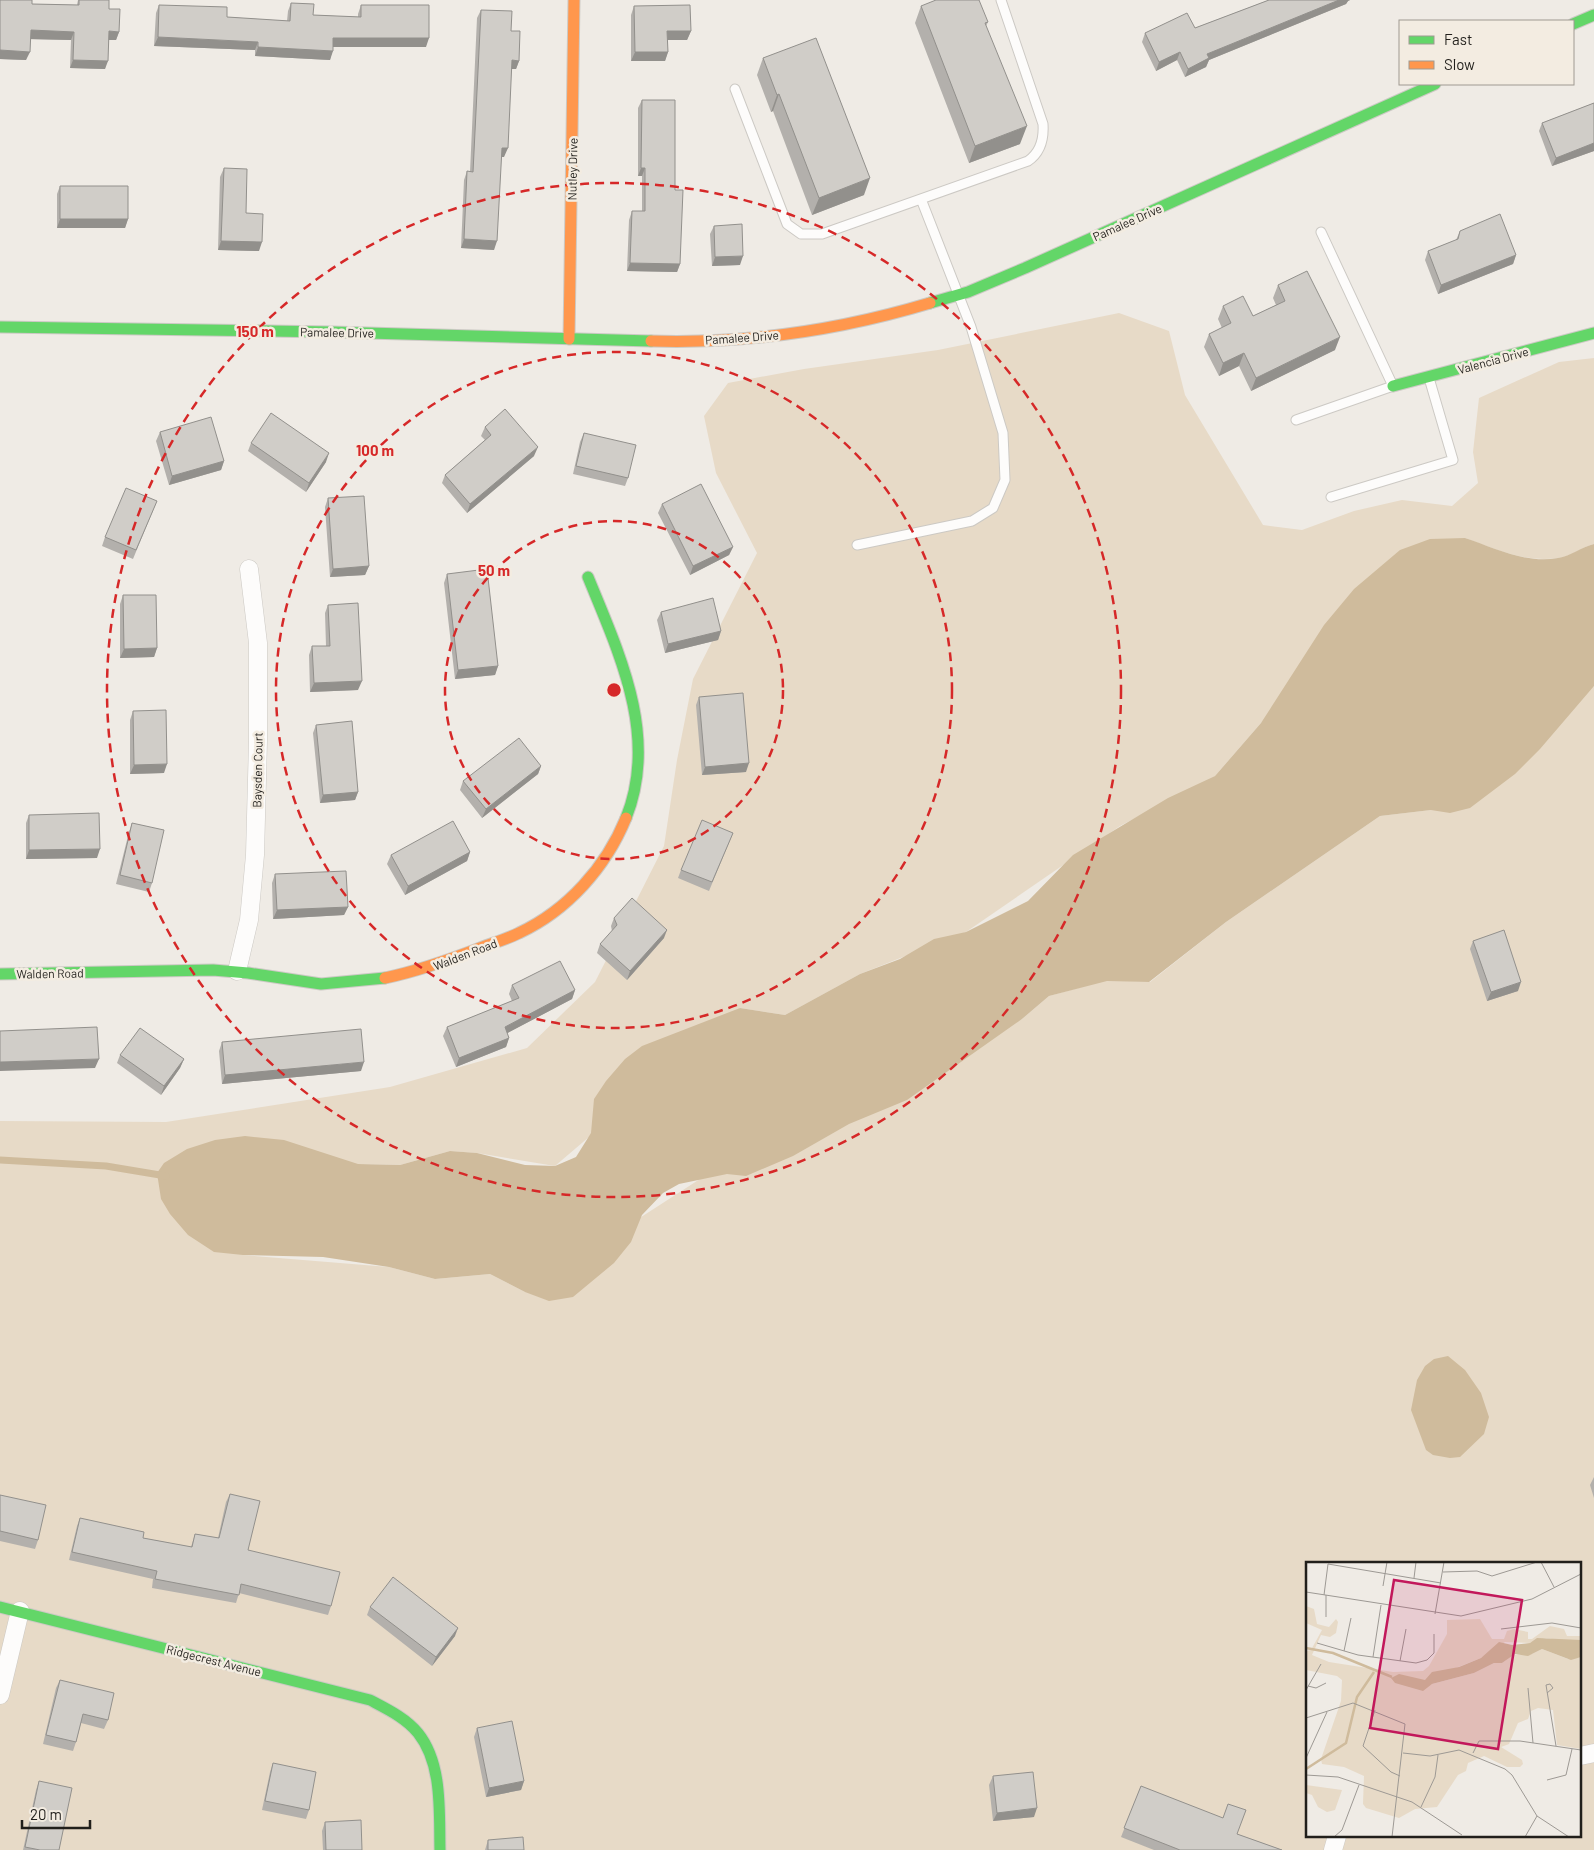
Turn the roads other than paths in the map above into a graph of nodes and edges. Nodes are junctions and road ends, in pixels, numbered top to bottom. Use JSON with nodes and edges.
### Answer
{"nodes":[{"id":1,"x":574,"y":0,"type":"edge"},
{"id":2,"x":1001,"y":0,"type":"edge"},
{"id":3,"x":1594,"y":15,"type":"edge"},
{"id":4,"x":1574,"y":24,"type":"edge"},
{"id":5,"x":1433,"y":85,"type":"edge"},
{"id":6,"x":735,"y":89,"type":"dead end"},
{"id":7,"x":921,"y":198,"type":"junction"},
{"id":8,"x":1321,"y":232,"type":"dead end"},
{"id":9,"x":959,"y":294,"type":"junction"},
{"id":10,"x":0,"y":327,"type":"edge"},
{"id":11,"x":1594,"y":333,"type":"edge"},
{"id":12,"x":569,"y":338,"type":"junction"},
{"id":13,"x":1428,"y":377,"type":"junction"},
{"id":14,"x":1392,"y":386,"type":"junction"},
{"id":15,"x":1296,"y":420,"type":"dead end"},
{"id":16,"x":1331,"y":497,"type":"dead end"},
{"id":17,"x":857,"y":546,"type":"dead end"},
{"id":18,"x":249,"y":569,"type":"dead end"},
{"id":19,"x":588,"y":577,"type":"dead end"},
{"id":20,"x":238,"y":971,"type":"junction"},
{"id":21,"x":0,"y":974,"type":"edge"},
{"id":22,"x":0,"y":1607,"type":"edge"},
{"id":23,"x":20,"y":1611,"type":"junction"},
{"id":24,"x":0,"y":1695,"type":"edge"},
{"id":25,"x":440,"y":1850,"type":"edge"}],
"edges":[{"from":1,"to":12,"type":"street","name":"Nutley Drive"},
{"from":2,"to":7,"type":"lane"},
{"from":3,"to":4,"type":"street"},
{"from":5,"to":9,"type":"street","name":"Pamalee Drive"},
{"from":6,"to":7,"type":"lane"},
{"from":7,"to":9,"type":"lane"},
{"from":8,"to":14,"type":"lane"},
{"from":9,"to":12,"type":"street","name":"Pamalee Drive"},
{"from":9,"to":17,"type":"lane"},
{"from":10,"to":12,"type":"street","name":"Pamalee Drive"},
{"from":11,"to":13,"type":"street","name":"Valencia Drive"},
{"from":13,"to":14,"type":"street","name":"Valencia Drive"},
{"from":13,"to":16,"type":"lane"},
{"from":14,"to":15,"type":"lane"},
{"from":18,"to":20,"type":"street","name":"Baysden Court"},
{"from":19,"to":20,"type":"street","name":"Walden Road"},
{"from":20,"to":21,"type":"street","name":"Walden Road"},
{"from":22,"to":23,"type":"street","name":"Ridgecrest Avenue"},
{"from":23,"to":24,"type":"street"},
{"from":23,"to":25,"type":"street","name":"Ridgecrest Avenue"}]}
